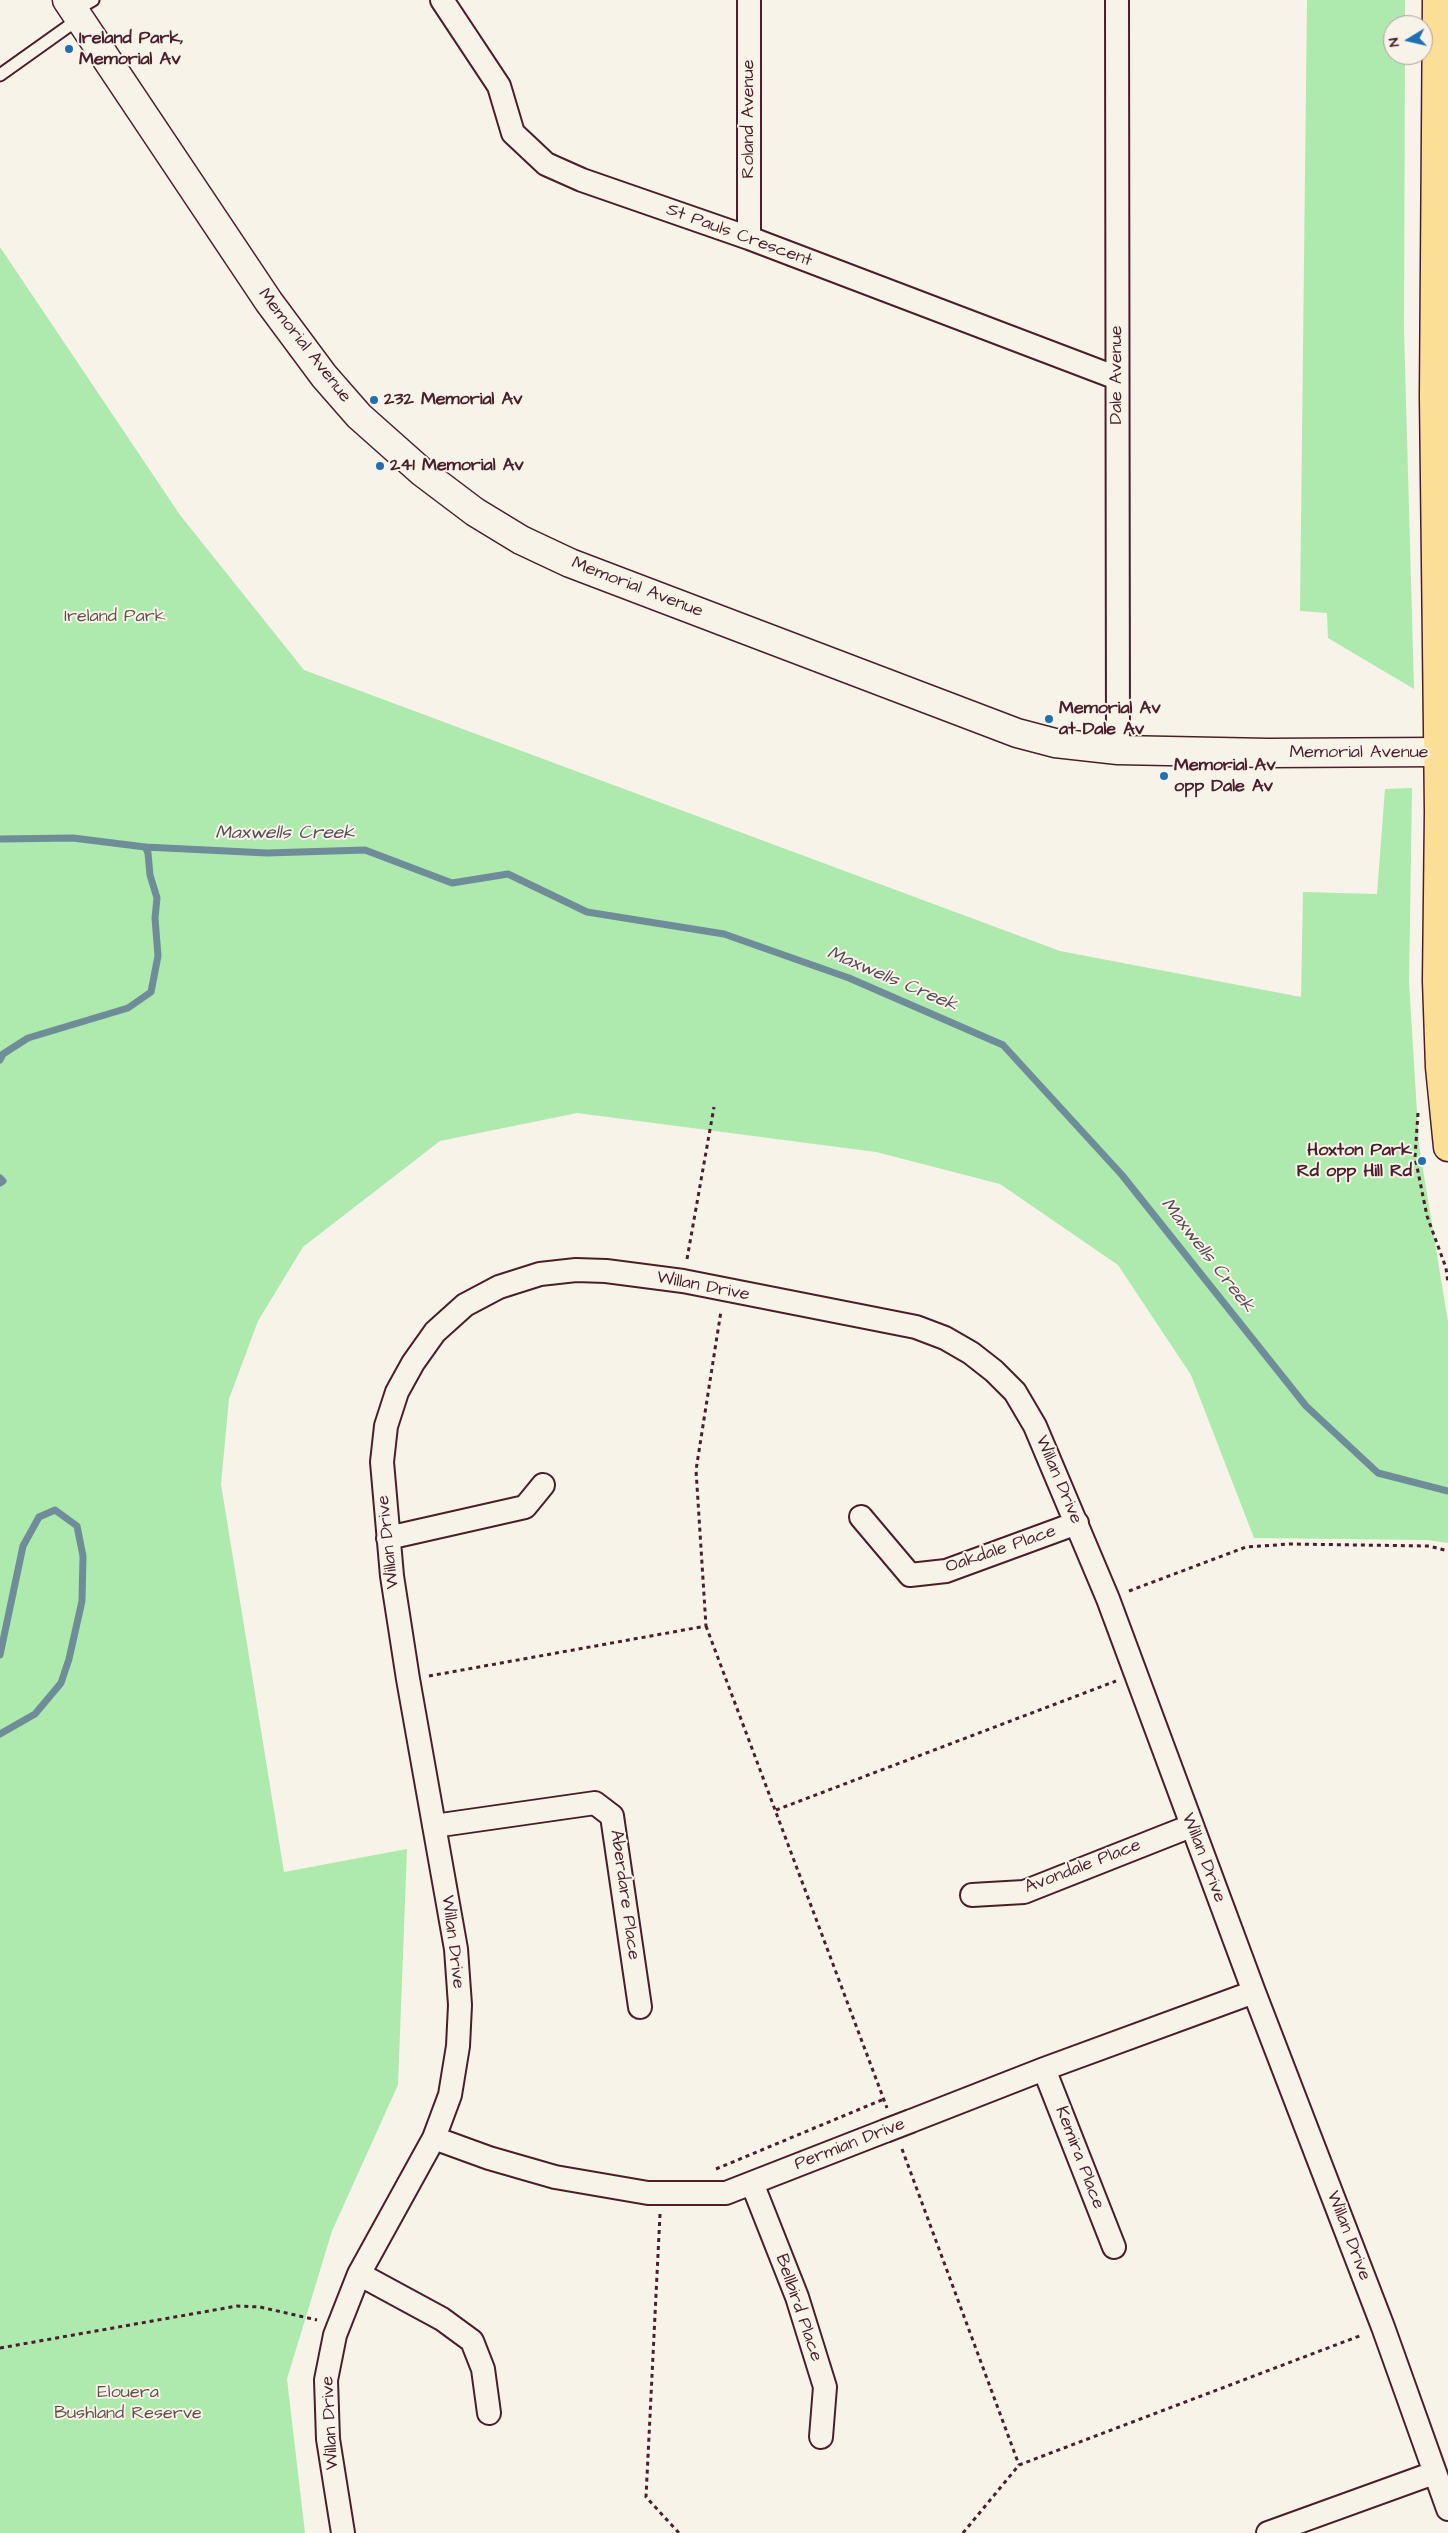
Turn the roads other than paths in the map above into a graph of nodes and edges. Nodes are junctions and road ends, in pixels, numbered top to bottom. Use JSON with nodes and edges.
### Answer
{"nodes":[{"id":1,"x":442,"y":0,"type":"edge"},
{"id":2,"x":750,"y":0,"type":"edge"},
{"id":3,"x":1118,"y":0,"type":"edge"},
{"id":4,"x":1437,"y":0,"type":"edge"},
{"id":5,"x":79,"y":7,"type":"edge"},
{"id":6,"x":0,"y":75,"type":"edge"},
{"id":7,"x":749,"y":238,"type":"junction"},
{"id":8,"x":1117,"y":378,"type":"junction"},
{"id":9,"x":1118,"y":750,"type":"junction"},
{"id":10,"x":1443,"y":752,"type":"edge"},
{"id":11,"x":1448,"y":1147,"type":"edge"},
{"id":12,"x":543,"y":1485,"type":"dead end"},
{"id":13,"x":860,"y":1517,"type":"dead end"},
{"id":14,"x":1077,"y":1524,"type":"junction"},
{"id":15,"x":388,"y":1538,"type":"junction"},
{"id":16,"x":434,"y":1826,"type":"junction"},
{"id":17,"x":1191,"y":1826,"type":"junction"},
{"id":18,"x":972,"y":1895,"type":"dead end"},
{"id":19,"x":1254,"y":1992,"type":"junction"},
{"id":20,"x":640,"y":2007,"type":"dead end"},
{"id":21,"x":1044,"y":2069,"type":"junction"},
{"id":22,"x":434,"y":2138,"type":"junction"},
{"id":23,"x":752,"y":2183,"type":"junction"},
{"id":24,"x":1114,"y":2247,"type":"dead end"},
{"id":25,"x":359,"y":2274,"type":"junction"},
{"id":26,"x":489,"y":2413,"type":"dead end"},
{"id":27,"x":821,"y":2437,"type":"dead end"},
{"id":28,"x":1434,"y":2473,"type":"junction"},
{"id":29,"x":1448,"y":2509,"type":"edge"},
{"id":30,"x":343,"y":2533,"type":"edge"},
{"id":31,"x":1268,"y":2533,"type":"edge"}],
"edges":[{"from":1,"to":7,"type":"street","name":"St Pauls Crescent"},
{"from":2,"to":7,"type":"street","name":"Roland Avenue"},
{"from":3,"to":8,"type":"street","name":"Dale Avenue"},
{"from":4,"to":10,"type":"main road"},
{"from":5,"to":6,"type":"lane"},
{"from":5,"to":9,"type":"street","name":"Memorial Avenue"},
{"from":7,"to":8,"type":"street","name":"St Pauls Crescent"},
{"from":8,"to":9,"type":"street","name":"Dale Avenue"},
{"from":9,"to":10,"type":"street","name":"Memorial Avenue"},
{"from":10,"to":11,"type":"main road"},
{"from":12,"to":15,"type":"street"},
{"from":13,"to":14,"type":"street","name":"Oakdale Place"},
{"from":14,"to":15,"type":"street","name":"Willan Drive"},
{"from":14,"to":17,"type":"street","name":"Willan Drive"},
{"from":15,"to":16,"type":"street","name":"Willan Drive"},
{"from":16,"to":20,"type":"street","name":"Aberdare Place"},
{"from":16,"to":22,"type":"street","name":"Willan Drive"},
{"from":17,"to":18,"type":"street","name":"Avondale Place"},
{"from":17,"to":19,"type":"street","name":"Willan Drive"},
{"from":19,"to":21,"type":"street","name":"Permian Drive"},
{"from":19,"to":28,"type":"street","name":"Willan Drive"},
{"from":21,"to":23,"type":"street","name":"Permian Drive"},
{"from":21,"to":24,"type":"street","name":"Kemira Place"},
{"from":22,"to":23,"type":"street","name":"Permian Drive"},
{"from":22,"to":25,"type":"street","name":"Willan Drive"},
{"from":23,"to":27,"type":"street","name":"Bellbird Place"},
{"from":25,"to":26,"type":"street"},
{"from":25,"to":30,"type":"street","name":"Willan Drive"},
{"from":28,"to":29,"type":"street","name":"Willan Drive"},
{"from":28,"to":31,"type":"street"}]}
